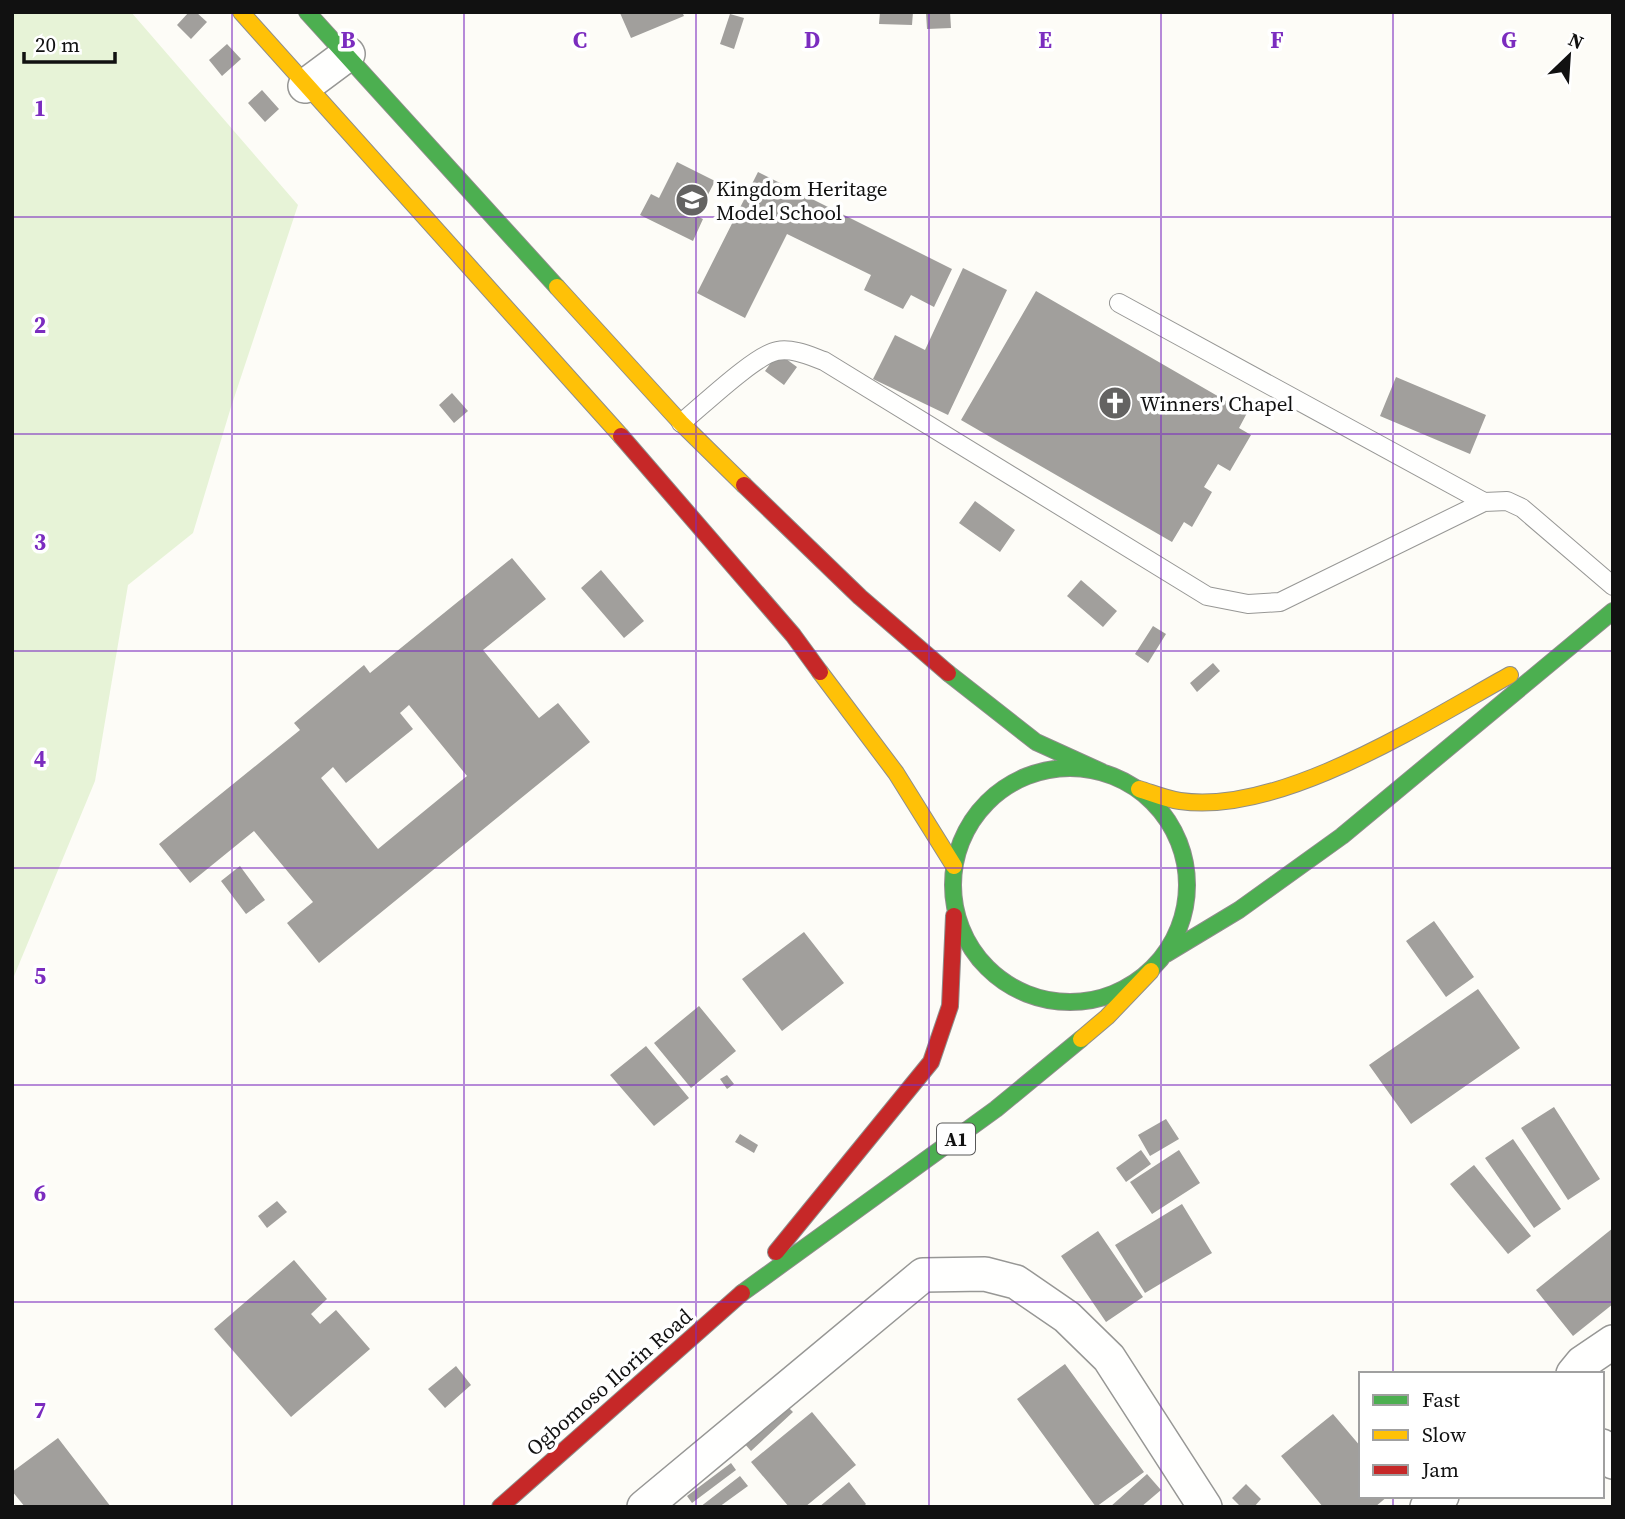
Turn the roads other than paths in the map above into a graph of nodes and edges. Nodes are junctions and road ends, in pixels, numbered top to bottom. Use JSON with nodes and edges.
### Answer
{"nodes":[{"id":1,"x":241,"y":12,"type":"edge"},
{"id":2,"x":307,"y":12,"type":"edge"},
{"id":3,"x":348,"y":54,"type":"junction"},
{"id":4,"x":305,"y":86,"type":"junction"},
{"id":5,"x":1119,"y":303,"type":"dead end"},
{"id":6,"x":681,"y":423,"type":"junction"},
{"id":7,"x":1484,"y":502,"type":"junction"},
{"id":8,"x":1613,"y":586,"type":"edge"},
{"id":9,"x":1613,"y":611,"type":"edge"},
{"id":10,"x":1570,"y":642,"type":"junction"},
{"id":11,"x":1102,"y":772,"type":"junction"},
{"id":12,"x":1129,"y":783,"type":"junction"},
{"id":13,"x":954,"y":866,"type":"junction"},
{"id":14,"x":955,"y":907,"type":"junction"},
{"id":15,"x":1166,"y":954,"type":"junction"},
{"id":16,"x":1151,"y":971,"type":"junction"},
{"id":17,"x":747,"y":1289,"type":"junction"},
{"id":18,"x":1613,"y":1342,"type":"edge"},
{"id":19,"x":1575,"y":1372,"type":"edge"},
{"id":20,"x":500,"y":1507,"type":"edge"},
{"id":21,"x":644,"y":1507,"type":"edge"},
{"id":22,"x":1205,"y":1507,"type":"edge"}],
"edges":[{"from":1,"to":4,"type":"main road"},
{"from":2,"to":3,"type":"main road"},
{"from":3,"to":4,"type":"street"},
{"from":3,"to":6,"type":"main road"},
{"from":4,"to":13,"type":"main road"},
{"from":5,"to":7,"type":"lane"},
{"from":6,"to":7,"type":"lane"},
{"from":6,"to":11,"type":"main road"},
{"from":7,"to":8,"type":"lane"},
{"from":9,"to":10,"type":"main road"},
{"from":10,"to":12,"type":"main road"},
{"from":10,"to":15,"type":"main road"},
{"from":11,"to":12,"type":"main road"},
{"from":11,"to":13,"type":"main road"},
{"from":12,"to":15,"type":"main road"},
{"from":13,"to":14,"type":"main road"},
{"from":14,"to":16,"type":"main road"},
{"from":14,"to":17,"type":"main road","number":"A1"},
{"from":15,"to":16,"type":"main road"},
{"from":16,"to":17,"type":"main road","number":"A1"},
{"from":17,"to":20,"type":"main road","name":"Ogbomoso Ilorin Road","number":"A1"},
{"from":18,"to":19,"type":"street"},
{"from":21,"to":22,"type":"street"}]}
